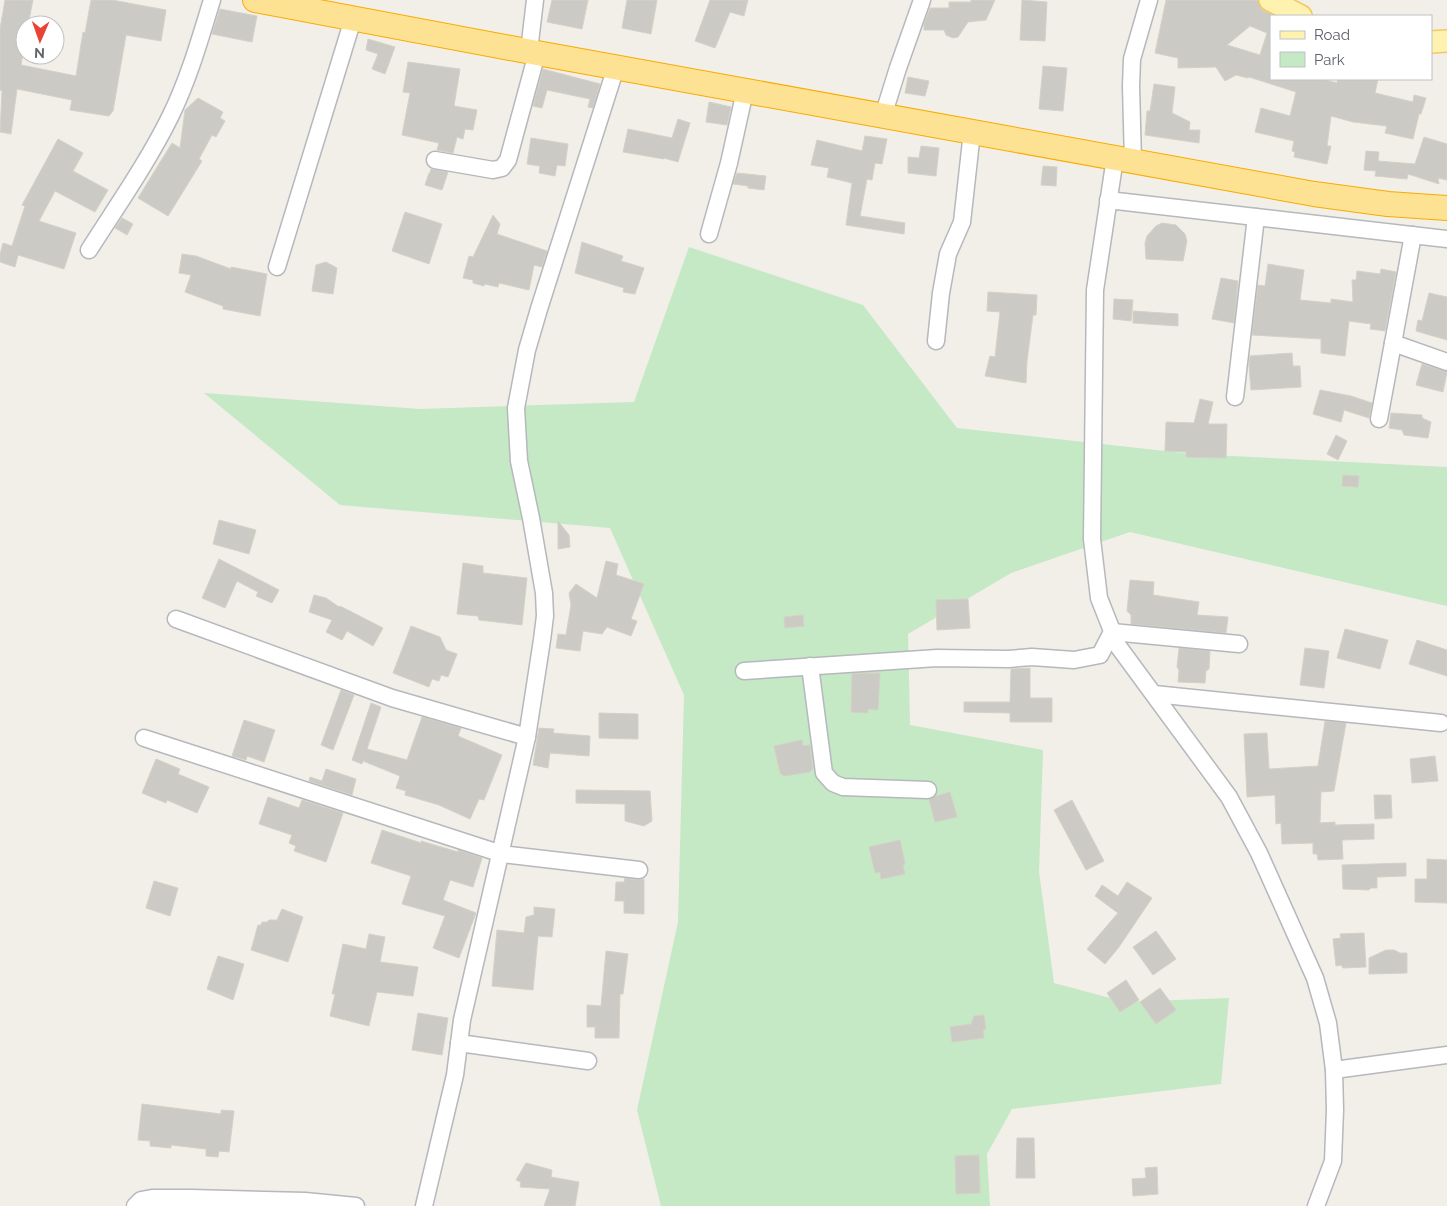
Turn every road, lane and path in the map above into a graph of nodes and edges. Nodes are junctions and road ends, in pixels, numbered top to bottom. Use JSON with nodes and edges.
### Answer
{"nodes":[{"id":1,"x":212,"y":0,"type":"edge"},
{"id":2,"x":535,"y":0,"type":"edge"},
{"id":3,"x":922,"y":0,"type":"edge"},
{"id":4,"x":1149,"y":0,"type":"edge"},
{"id":5,"x":1270,"y":0,"type":"edge"},
{"id":6,"x":270,"y":1,"type":"edge"},
{"id":7,"x":1299,"y":15,"type":"edge"},
{"id":8,"x":353,"y":19,"type":"junction"},
{"id":9,"x":1447,"y":41,"type":"edge"},
{"id":10,"x":1432,"y":42,"type":"edge"},
{"id":11,"x":533,"y":52,"type":"junction"},
{"id":12,"x":616,"y":67,"type":"junction"},
{"id":13,"x":745,"y":91,"type":"junction"},
{"id":14,"x":884,"y":116,"type":"junction"},
{"id":15,"x":972,"y":132,"type":"junction"},
{"id":16,"x":435,"y":160,"type":"dead end"},
{"id":17,"x":1124,"y":160,"type":"junction"},
{"id":18,"x":1108,"y":200,"type":"junction"},
{"id":19,"x":1447,"y":208,"type":"edge"},
{"id":20,"x":1256,"y":217,"type":"junction"},
{"id":21,"x":709,"y":234,"type":"dead end"},
{"id":22,"x":1412,"y":235,"type":"junction"},
{"id":23,"x":1447,"y":239,"type":"edge"},
{"id":24,"x":89,"y":250,"type":"dead end"},
{"id":25,"x":277,"y":266,"type":"dead end"},
{"id":26,"x":936,"y":341,"type":"dead end"},
{"id":27,"x":1393,"y":343,"type":"junction"},
{"id":28,"x":1447,"y":362,"type":"edge"},
{"id":29,"x":1235,"y":397,"type":"dead end"},
{"id":30,"x":1380,"y":419,"type":"dead end"},
{"id":31,"x":176,"y":619,"type":"dead end"},
{"id":32,"x":1112,"y":632,"type":"junction"},
{"id":33,"x":1239,"y":644,"type":"dead end"},
{"id":34,"x":810,"y":666,"type":"junction"},
{"id":35,"x":744,"y":670,"type":"dead end"},
{"id":36,"x":1154,"y":694,"type":"junction"},
{"id":37,"x":1441,"y":723,"type":"dead end"},
{"id":38,"x":527,"y":737,"type":"junction"},
{"id":39,"x":144,"y":738,"type":"dead end"},
{"id":40,"x":928,"y":790,"type":"dead end"},
{"id":41,"x":502,"y":854,"type":"junction"},
{"id":42,"x":639,"y":870,"type":"dead end"},
{"id":43,"x":459,"y":1043,"type":"junction"},
{"id":44,"x":1447,"y":1055,"type":"edge"},
{"id":45,"x":588,"y":1061,"type":"dead end"},
{"id":46,"x":1334,"y":1070,"type":"junction"},
{"id":47,"x":135,"y":1206,"type":"edge"},
{"id":48,"x":356,"y":1206,"type":"edge"},
{"id":49,"x":424,"y":1206,"type":"edge"},
{"id":50,"x":1316,"y":1206,"type":"edge"}],
"edges":[{"from":1,"to":24,"type":"street"},
{"from":2,"to":11,"type":"street"},
{"from":3,"to":14,"type":"street"},
{"from":4,"to":17,"type":"street"},
{"from":5,"to":7,"type":"main road"},
{"from":6,"to":8,"type":"highway"},
{"from":8,"to":11,"type":"highway"},
{"from":8,"to":25,"type":"street"},
{"from":9,"to":10,"type":"main road"},
{"from":11,"to":12,"type":"highway"},
{"from":11,"to":16,"type":"street"},
{"from":12,"to":13,"type":"highway"},
{"from":12,"to":38,"type":"street"},
{"from":13,"to":14,"type":"highway"},
{"from":13,"to":21,"type":"street"},
{"from":14,"to":15,"type":"highway"},
{"from":15,"to":17,"type":"highway"},
{"from":15,"to":26,"type":"street"},
{"from":17,"to":18,"type":"street"},
{"from":17,"to":19,"type":"highway"},
{"from":18,"to":20,"type":"street"},
{"from":18,"to":32,"type":"street"},
{"from":20,"to":22,"type":"street"},
{"from":20,"to":29,"type":"street"},
{"from":22,"to":23,"type":"street"},
{"from":22,"to":27,"type":"street"},
{"from":27,"to":28,"type":"street"},
{"from":27,"to":30,"type":"street"},
{"from":31,"to":38,"type":"street"},
{"from":32,"to":33,"type":"street"},
{"from":32,"to":34,"type":"street"},
{"from":32,"to":36,"type":"street"},
{"from":34,"to":35,"type":"street"},
{"from":34,"to":40,"type":"street"},
{"from":36,"to":37,"type":"street"},
{"from":36,"to":46,"type":"street"},
{"from":38,"to":41,"type":"street"},
{"from":39,"to":41,"type":"street"},
{"from":41,"to":42,"type":"street"},
{"from":41,"to":43,"type":"street"},
{"from":43,"to":45,"type":"street"},
{"from":43,"to":49,"type":"street"},
{"from":44,"to":46,"type":"street"},
{"from":46,"to":50,"type":"street"},
{"from":47,"to":48,"type":"street"}]}
